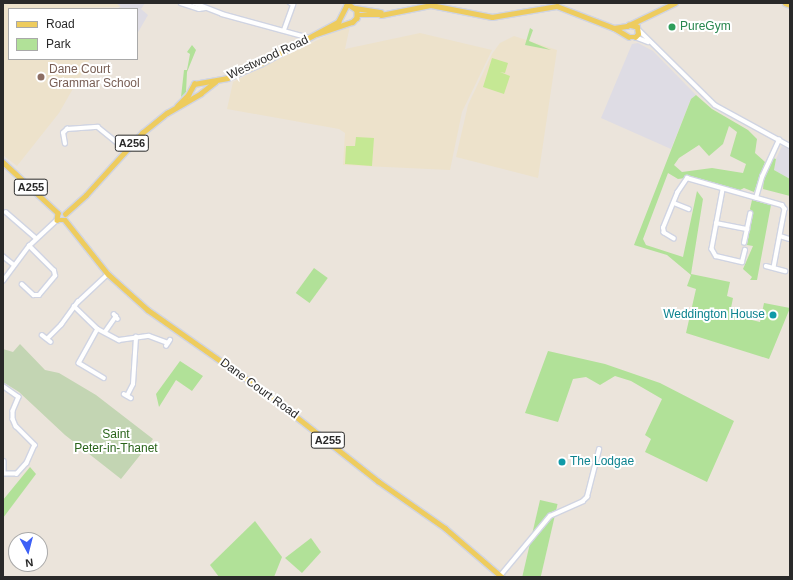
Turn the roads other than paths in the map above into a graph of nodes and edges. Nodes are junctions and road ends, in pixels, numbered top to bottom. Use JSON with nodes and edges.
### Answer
{"nodes":[{"id":1,"x":181,"y":3,"type":"edge"},
{"id":2,"x":194,"y":3,"type":"edge"},
{"id":3,"x":290,"y":3,"type":"edge"},
{"id":4,"x":675,"y":3,"type":"edge"},
{"id":5,"x":785,"y":3,"type":"edge"},
{"id":6,"x":345,"y":5,"type":"edge"},
{"id":7,"x":790,"y":5,"type":"edge"},
{"id":8,"x":354,"y":6,"type":"edge"},
{"id":9,"x":206,"y":8,"type":"junction"},
{"id":10,"x":385,"y":13,"type":"junction"},
{"id":11,"x":358,"y":16,"type":"junction"},
{"id":12,"x":645,"y":16,"type":"junction"},
{"id":13,"x":341,"y":17,"type":"junction"},
{"id":14,"x":350,"y":22,"type":"junction"},
{"id":15,"x":628,"y":26,"type":"junction"},
{"id":16,"x":614,"y":28,"type":"junction"},
{"id":17,"x":638,"y":28,"type":"junction"},
{"id":18,"x":284,"y":30,"type":"junction"},
{"id":19,"x":318,"y":34,"type":"junction"},
{"id":20,"x":626,"y":34,"type":"junction"},
{"id":21,"x":635,"y":37,"type":"junction"},
{"id":22,"x":310,"y":38,"type":"junction"},
{"id":23,"x":651,"y":44,"type":"junction"},
{"id":24,"x":217,"y":80,"type":"junction"},
{"id":25,"x":200,"y":83,"type":"junction"},
{"id":26,"x":191,"y":90,"type":"junction"},
{"id":27,"x":203,"y":90,"type":"junction"},
{"id":28,"x":198,"y":95,"type":"junction"},
{"id":29,"x":177,"y":106,"type":"junction"},
{"id":30,"x":64,"y":137,"type":"junction"},
{"id":31,"x":58,"y":138,"type":"dead end"},
{"id":32,"x":779,"y":140,"type":"junction"},
{"id":33,"x":65,"y":144,"type":"dead end"},
{"id":34,"x":790,"y":146,"type":"edge"},
{"id":35,"x":126,"y":150,"type":"junction"},
{"id":36,"x":3,"y":162,"type":"edge"},
{"id":37,"x":723,"y":190,"type":"junction"},
{"id":38,"x":756,"y":198,"type":"junction"},
{"id":39,"x":674,"y":203,"type":"junction"},
{"id":40,"x":785,"y":206,"type":"junction"},
{"id":41,"x":790,"y":206,"type":"edge"},
{"id":42,"x":689,"y":209,"type":"dead end"},
{"id":43,"x":9,"y":213,"type":"dead end"},
{"id":44,"x":58,"y":213,"type":"junction"},
{"id":45,"x":65,"y":214,"type":"junction"},
{"id":46,"x":750,"y":214,"type":"dead end"},
{"id":47,"x":57,"y":220,"type":"junction"},
{"id":48,"x":65,"y":220,"type":"junction"},
{"id":49,"x":716,"y":223,"type":"junction"},
{"id":50,"x":747,"y":229,"type":"junction"},
{"id":51,"x":780,"y":236,"type":"junction"},
{"id":52,"x":36,"y":238,"type":"junction"},
{"id":53,"x":674,"y":239,"type":"dead end"},
{"id":54,"x":790,"y":239,"type":"edge"},
{"id":55,"x":744,"y":243,"type":"dead end"},
{"id":56,"x":29,"y":246,"type":"junction"},
{"id":57,"x":745,"y":250,"type":"dead end"},
{"id":58,"x":3,"y":256,"type":"edge"},
{"id":59,"x":14,"y":265,"type":"junction"},
{"id":60,"x":766,"y":266,"type":"dead end"},
{"id":61,"x":774,"y":268,"type":"junction"},
{"id":62,"x":785,"y":271,"type":"dead end"},
{"id":63,"x":108,"y":274,"type":"junction"},
{"id":64,"x":3,"y":281,"type":"edge"},
{"id":65,"x":25,"y":284,"type":"dead end"},
{"id":66,"x":74,"y":306,"type":"junction"},
{"id":67,"x":116,"y":316,"type":"dead end"},
{"id":68,"x":98,"y":329,"type":"junction"},
{"id":69,"x":105,"y":332,"type":"junction"},
{"id":70,"x":42,"y":335,"type":"dead end"},
{"id":71,"x":136,"y":337,"type":"junction"},
{"id":72,"x":47,"y":339,"type":"junction"},
{"id":73,"x":51,"y":342,"type":"dead end"},
{"id":74,"x":168,"y":343,"type":"dead end"},
{"id":75,"x":98,"y":380,"type":"dead end"},
{"id":76,"x":3,"y":386,"type":"edge"},
{"id":77,"x":127,"y":396,"type":"dead end"},
{"id":78,"x":599,"y":450,"type":"dead end"},
{"id":79,"x":4,"y":461,"type":"dead end"},
{"id":80,"x":4,"y":474,"type":"edge"},
{"id":81,"x":501,"y":576,"type":"edge"}],
"edges":[{"from":1,"to":9,"type":"street"},
{"from":2,"to":9,"type":"street"},
{"from":3,"to":18,"type":"street"},
{"from":4,"to":12,"type":"main road"},
{"from":5,"to":7,"type":"main road"},
{"from":6,"to":8,"type":"main road"},
{"from":6,"to":13,"type":"main road"},
{"from":8,"to":10,"type":"main road"},
{"from":8,"to":11,"type":"main road"},
{"from":9,"to":18,"type":"street"},
{"from":10,"to":11,"type":"main road"},
{"from":10,"to":16,"type":"main road"},
{"from":11,"to":14,"type":"main road","name":"Westwood Road"},
{"from":12,"to":15,"type":"main road"},
{"from":12,"to":17,"type":"main road"},
{"from":13,"to":14,"type":"main road"},
{"from":13,"to":19,"type":"main road","name":"Westwood Road"},
{"from":14,"to":19,"type":"main road","name":"Westwood Road"},
{"from":15,"to":16,"type":"main road"},
{"from":15,"to":17,"type":"main road"},
{"from":15,"to":20,"type":"main road"},
{"from":16,"to":20,"type":"main road"},
{"from":17,"to":21,"type":"main road"},
{"from":17,"to":23,"type":"street"},
{"from":18,"to":22,"type":"street"},
{"from":19,"to":22,"type":"main road","name":"Westwood Road"},
{"from":20,"to":21,"type":"main road"},
{"from":21,"to":23,"type":"street"},
{"from":22,"to":24,"type":"main road","name":"Westwood Road"},
{"from":23,"to":32,"type":"street"},
{"from":24,"to":25,"type":"main road","name":"Westwood Road"},
{"from":24,"to":27,"type":"main road","name":"Westwood Road"},
{"from":25,"to":26,"type":"main road"},
{"from":25,"to":27,"type":"main road"},
{"from":26,"to":28,"type":"main road"},
{"from":26,"to":29,"type":"main road","number":"A256"},
{"from":27,"to":28,"type":"main road","name":"Westwood Road"},
{"from":28,"to":29,"type":"main road","number":"A256"},
{"from":29,"to":35,"type":"main road","number":"A256"},
{"from":30,"to":31,"type":"street"},
{"from":30,"to":33,"type":"street"},
{"from":30,"to":35,"type":"street"},
{"from":32,"to":34,"type":"street"},
{"from":32,"to":38,"type":"street"},
{"from":35,"to":45,"type":"main road","number":"A256"},
{"from":36,"to":44,"type":"main road","number":"A255"},
{"from":37,"to":38,"type":"street"},
{"from":37,"to":39,"type":"street"},
{"from":37,"to":49,"type":"street"},
{"from":38,"to":40,"type":"street"},
{"from":39,"to":42,"type":"street"},
{"from":39,"to":53,"type":"street"},
{"from":40,"to":41,"type":"street"},
{"from":40,"to":51,"type":"street"},
{"from":43,"to":52,"type":"street"},
{"from":44,"to":45,"type":"main road"},
{"from":44,"to":47,"type":"main road"},
{"from":45,"to":48,"type":"main road"},
{"from":46,"to":50,"type":"street"},
{"from":47,"to":48,"type":"main road"},
{"from":47,"to":52,"type":"street"},
{"from":48,"to":63,"type":"main road","name":"Dane Court Road","number":"A255"},
{"from":49,"to":50,"type":"street"},
{"from":49,"to":57,"type":"street"},
{"from":50,"to":55,"type":"street"},
{"from":51,"to":54,"type":"street"},
{"from":51,"to":61,"type":"street"},
{"from":52,"to":56,"type":"street"},
{"from":56,"to":59,"type":"street"},
{"from":56,"to":65,"type":"street"},
{"from":58,"to":59,"type":"street"},
{"from":59,"to":64,"type":"street"},
{"from":60,"to":61,"type":"street"},
{"from":61,"to":62,"type":"street"},
{"from":63,"to":66,"type":"street"},
{"from":63,"to":81,"type":"main road","name":"Dane Court Road","number":"A255"},
{"from":66,"to":68,"type":"street"},
{"from":66,"to":72,"type":"street"},
{"from":67,"to":69,"type":"street"},
{"from":68,"to":69,"type":"street"},
{"from":68,"to":75,"type":"street"},
{"from":69,"to":71,"type":"street"},
{"from":70,"to":72,"type":"street"},
{"from":71,"to":74,"type":"street"},
{"from":71,"to":77,"type":"street"},
{"from":72,"to":73,"type":"street"},
{"from":76,"to":80,"type":"street"},
{"from":78,"to":81,"type":"street"},
{"from":79,"to":80,"type":"street"}]}
